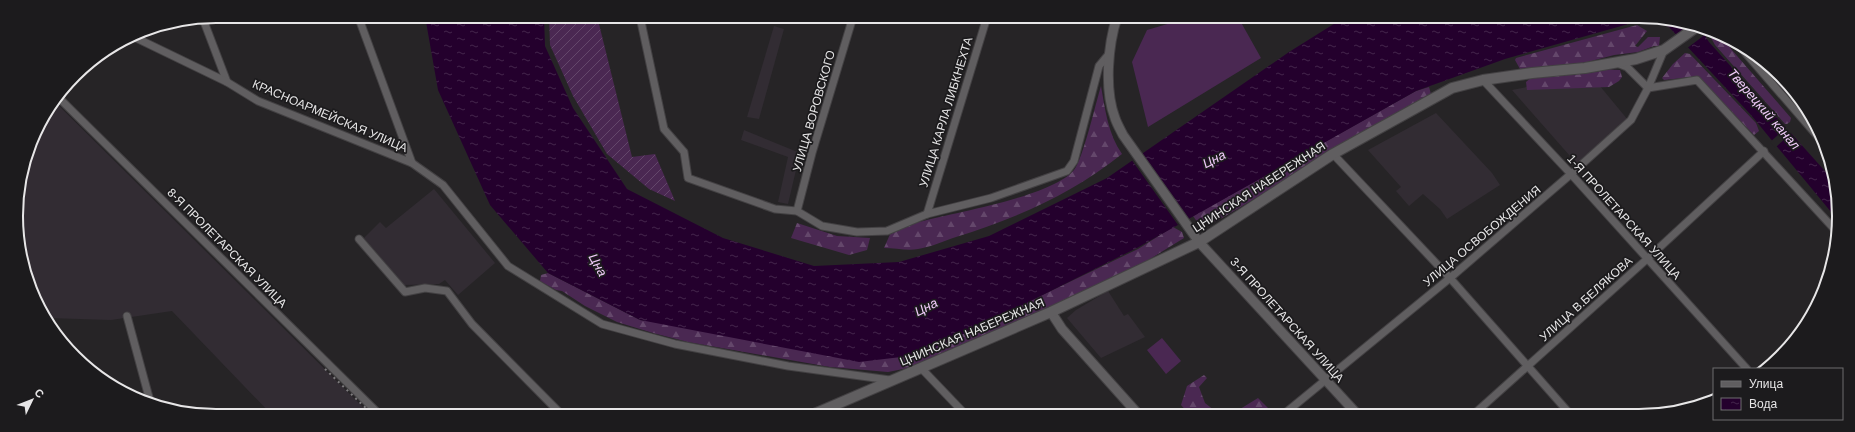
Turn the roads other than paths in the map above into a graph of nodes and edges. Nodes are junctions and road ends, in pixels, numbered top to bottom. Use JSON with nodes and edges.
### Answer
{"nodes":[{"id":1,"x":205,"y":23,"type":"edge"},
{"id":2,"x":361,"y":23,"type":"edge"},
{"id":3,"x":641,"y":23,"type":"edge"},
{"id":4,"x":851,"y":23,"type":"edge"},
{"id":5,"x":985,"y":23,"type":"edge"},
{"id":6,"x":1117,"y":23,"type":"edge"},
{"id":7,"x":1691,"y":30,"type":"edge"},
{"id":8,"x":139,"y":39,"type":"edge"},
{"id":9,"x":1664,"y":50,"type":"junction"},
{"id":10,"x":1109,"y":54,"type":"junction"},
{"id":11,"x":1755,"y":62,"type":"edge"},
{"id":12,"x":1617,"y":64,"type":"junction"},
{"id":13,"x":1483,"y":80,"type":"junction"},
{"id":14,"x":227,"y":82,"type":"junction"},
{"id":15,"x":1648,"y":88,"type":"junction"},
{"id":16,"x":62,"y":101,"type":"edge"},
{"id":17,"x":1800,"y":111,"type":"edge"},
{"id":18,"x":1764,"y":151,"type":"junction"},
{"id":19,"x":1334,"y":154,"type":"junction"},
{"id":20,"x":412,"y":163,"type":"junction"},
{"id":21,"x":1571,"y":174,"type":"junction"},
{"id":22,"x":797,"y":211,"type":"junction"},
{"id":23,"x":927,"y":214,"type":"junction"},
{"id":24,"x":1832,"y":226,"type":"edge"},
{"id":25,"x":359,"y":239,"type":"dead end"},
{"id":26,"x":1199,"y":242,"type":"junction"},
{"id":27,"x":1647,"y":260,"type":"junction"},
{"id":28,"x":1450,"y":278,"type":"junction"},
{"id":29,"x":1051,"y":312,"type":"junction"},
{"id":30,"x":127,"y":316,"type":"dead end"},
{"id":31,"x":1527,"y":366,"type":"junction"},
{"id":32,"x":1746,"y":368,"type":"edge"},
{"id":33,"x":922,"y":369,"type":"junction"},
{"id":34,"x":890,"y":380,"type":"junction"},
{"id":35,"x":1326,"y":380,"type":"junction"},
{"id":36,"x":149,"y":397,"type":"edge"},
{"id":37,"x":374,"y":409,"type":"edge"},
{"id":38,"x":556,"y":409,"type":"edge"},
{"id":39,"x":825,"y":409,"type":"edge"},
{"id":40,"x":960,"y":409,"type":"edge"},
{"id":41,"x":1134,"y":409,"type":"edge"},
{"id":42,"x":1290,"y":409,"type":"edge"},
{"id":43,"x":1352,"y":409,"type":"edge"},
{"id":44,"x":1480,"y":409,"type":"edge"},
{"id":45,"x":1566,"y":409,"type":"edge"}],
"edges":[{"from":1,"to":14,"type":"street"},
{"from":2,"to":20,"type":"street"},
{"from":3,"to":22,"type":"street"},
{"from":4,"to":22,"type":"street","name":"УЛИЦА ВОРОВСКОГО"},
{"from":5,"to":23,"type":"street","name":"УЛИЦА КАРЛА ЛИБКНЕХТА"},
{"from":6,"to":10,"type":"street","name":"3-Я ПРОЛЕТАРСКАЯ УЛИЦА"},
{"from":7,"to":9,"type":"main road","name":"ЦНИНСКАЯ НАБЕРЕЖНАЯ"},
{"from":8,"to":14,"type":"street","name":"КРАСНОАРМЕЙСКАЯ УЛИЦА"},
{"from":9,"to":12,"type":"main road","name":"ЦНИНСКАЯ НАБЕРЕЖНАЯ"},
{"from":9,"to":15,"type":"street","name":"УЛИЦА ОСВОБОЖДЕНИЯ"},
{"from":10,"to":23,"type":"street"},
{"from":10,"to":26,"type":"street","name":"3-Я ПРОЛЕТАРСКАЯ УЛИЦА"},
{"from":11,"to":17,"type":"street"},
{"from":12,"to":13,"type":"main road","name":"ЦНИНСКАЯ НАБЕРЕЖНАЯ"},
{"from":12,"to":15,"type":"street"},
{"from":13,"to":19,"type":"main road","name":"ЦНИНСКАЯ НАБЕРЕЖНАЯ"},
{"from":13,"to":21,"type":"street","name":"1-Я ПРОЛЕТАРСКАЯ УЛИЦА"},
{"from":14,"to":20,"type":"street","name":"КРАСНОАРМЕЙСКАЯ УЛИЦА"},
{"from":15,"to":18,"type":"street"},
{"from":15,"to":21,"type":"street","name":"УЛИЦА ОСВОБОЖДЕНИЯ"},
{"from":16,"to":37,"type":"street","name":"8-Я ПРОЛЕТАРСКАЯ УЛИЦА"},
{"from":18,"to":24,"type":"street"},
{"from":18,"to":27,"type":"street","name":"УЛИЦА В.БЕЛЯКОВА"},
{"from":19,"to":26,"type":"main road","name":"ЦНИНСКАЯ НАБЕРЕЖНАЯ"},
{"from":19,"to":28,"type":"street"},
{"from":20,"to":34,"type":"street","name":"ЦНИНСКАЯ НАБЕРЕЖНАЯ"},
{"from":21,"to":27,"type":"street","name":"1-Я ПРОЛЕТАРСКАЯ УЛИЦА"},
{"from":21,"to":28,"type":"street","name":"УЛИЦА ОСВОБОЖДЕНИЯ"},
{"from":22,"to":23,"type":"street"},
{"from":25,"to":38,"type":"street"},
{"from":26,"to":29,"type":"main road","name":"ЦНИНСКАЯ НАБЕРЕЖНАЯ"},
{"from":26,"to":35,"type":"street","name":"3-Я ПРОЛЕТАРСКАЯ УЛИЦА"},
{"from":27,"to":31,"type":"street","name":"УЛИЦА В.БЕЛЯКОВА"},
{"from":27,"to":32,"type":"street","name":"1-Я ПРОЛЕТАРСКАЯ УЛИЦА"},
{"from":28,"to":31,"type":"street"},
{"from":28,"to":35,"type":"street","name":"УЛИЦА ОСВОБОЖДЕНИЯ"},
{"from":29,"to":33,"type":"main road","name":"ЦНИНСКАЯ НАБЕРЕЖНАЯ"},
{"from":29,"to":41,"type":"street"},
{"from":30,"to":36,"type":"street"},
{"from":31,"to":44,"type":"street","name":"УЛИЦА В.БЕЛЯКОВА"},
{"from":31,"to":45,"type":"street"},
{"from":33,"to":34,"type":"main road","name":"ЦНИНСКАЯ НАБЕРЕЖНАЯ"},
{"from":33,"to":40,"type":"street"},
{"from":34,"to":39,"type":"main road"},
{"from":35,"to":42,"type":"street","name":"УЛИЦА ОСВОБОЖДЕНИЯ"},
{"from":35,"to":43,"type":"street","name":"3-Я ПРОЛЕТАРСКАЯ УЛИЦА"}]}
